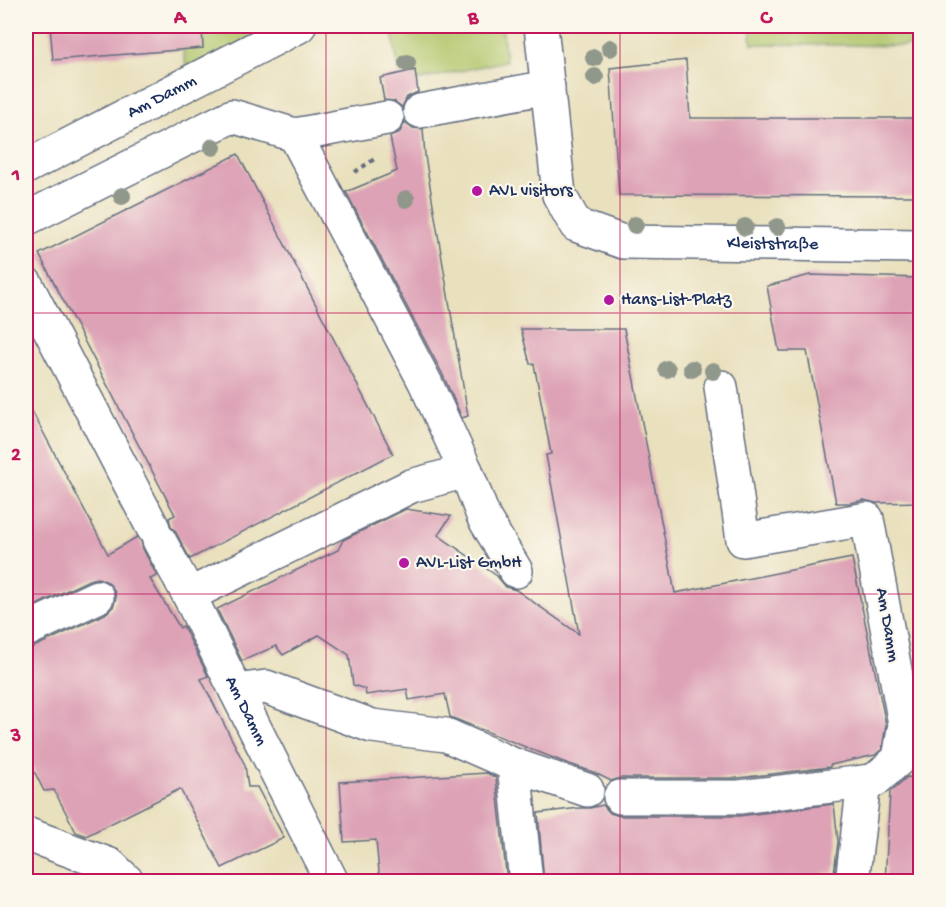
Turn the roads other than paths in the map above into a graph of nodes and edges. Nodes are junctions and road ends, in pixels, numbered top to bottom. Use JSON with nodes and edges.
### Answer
{"nodes":[{"id":1,"x":299,"y":26,"type":"edge"},
{"id":2,"x":541,"y":26,"type":"edge"},
{"id":3,"x":548,"y":87,"type":"junction"},
{"id":4,"x":420,"y":111,"type":"dead end"},
{"id":5,"x":387,"y":118,"type":"dead end"},
{"id":6,"x":295,"y":135,"type":"junction"},
{"id":7,"x":26,"y":167,"type":"edge"},
{"id":8,"x":26,"y":219,"type":"edge"},
{"id":9,"x":921,"y":246,"type":"edge"},
{"id":10,"x":26,"y":284,"type":"edge"},
{"id":11,"x":721,"y":387,"type":"dead end"},
{"id":12,"x":466,"y":471,"type":"junction"},
{"id":13,"x":516,"y":571,"type":"dead end"},
{"id":14,"x":189,"y":595,"type":"junction"},
{"id":15,"x":97,"y":597,"type":"dead end"},
{"id":16,"x":26,"y":630,"type":"edge"},
{"id":17,"x":236,"y":691,"type":"junction"},
{"id":18,"x":514,"y":765,"type":"junction"},
{"id":19,"x":864,"y":782,"type":"junction"},
{"id":20,"x":587,"y":790,"type":"dead end"},
{"id":21,"x":620,"y":797,"type":"dead end"},
{"id":22,"x":26,"y":834,"type":"edge"},
{"id":23,"x":128,"y":882,"type":"edge"},
{"id":24,"x":332,"y":882,"type":"edge"},
{"id":25,"x":526,"y":882,"type":"edge"},
{"id":26,"x":852,"y":882,"type":"edge"}],
"edges":[{"from":1,"to":7,"type":"street","name":"Am Damm"},
{"from":2,"to":3,"type":"street","name":"Kleiststraße"},
{"from":3,"to":4,"type":"street"},
{"from":3,"to":9,"type":"street","name":"Kleiststraße"},
{"from":5,"to":6,"type":"street"},
{"from":6,"to":8,"type":"street"},
{"from":6,"to":12,"type":"street"},
{"from":10,"to":14,"type":"street","name":"Am Damm"},
{"from":11,"to":19,"type":"street","name":"Am Damm"},
{"from":12,"to":13,"type":"street"},
{"from":12,"to":14,"type":"street"},
{"from":14,"to":17,"type":"street","name":"Am Damm"},
{"from":15,"to":16,"type":"street"},
{"from":17,"to":18,"type":"street"},
{"from":17,"to":24,"type":"street","name":"Am Damm"},
{"from":18,"to":20,"type":"street"},
{"from":18,"to":25,"type":"street"},
{"from":19,"to":21,"type":"street","name":"Am Damm"},
{"from":19,"to":26,"type":"street"},
{"from":22,"to":23,"type":"street"}]}
